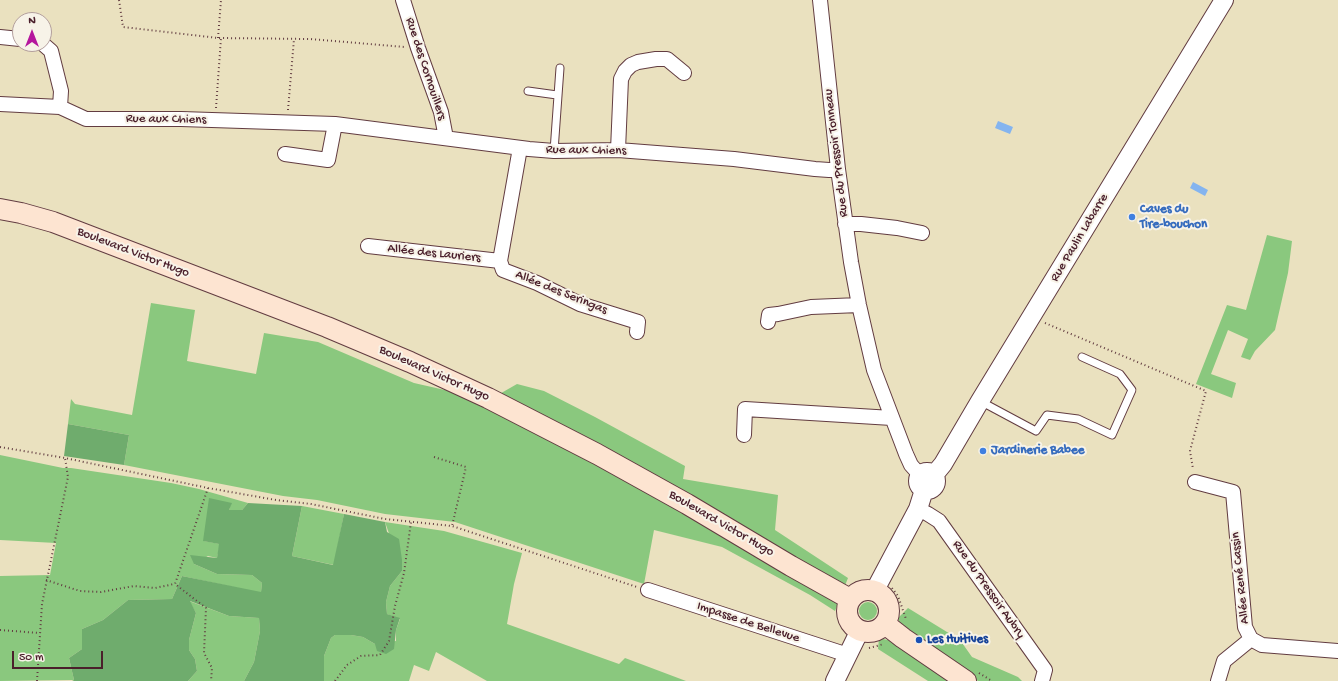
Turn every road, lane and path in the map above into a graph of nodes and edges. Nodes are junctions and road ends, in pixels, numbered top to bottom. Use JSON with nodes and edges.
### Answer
{"nodes":[{"id":1,"x":119,"y":0,"type":"edge"},
{"id":2,"x":221,"y":0,"type":"edge"},
{"id":3,"x":402,"y":0,"type":"edge"},
{"id":4,"x":820,"y":0,"type":"edge"},
{"id":5,"x":1224,"y":0,"type":"edge"},
{"id":6,"x":0,"y":37,"type":"edge"},
{"id":7,"x":12,"y":38,"type":"edge"},
{"id":8,"x":220,"y":38,"type":"junction"},
{"id":9,"x":294,"y":39,"type":"junction"},
{"id":10,"x":418,"y":48,"type":"junction"},
{"id":11,"x":50,"y":52,"type":"edge"},
{"id":12,"x":560,"y":68,"type":"dead end"},
{"id":13,"x":684,"y":73,"type":"dead end"},
{"id":14,"x":528,"y":91,"type":"dead end"},
{"id":15,"x":557,"y":95,"type":"junction"},
{"id":16,"x":0,"y":104,"type":"edge"},
{"id":17,"x":60,"y":107,"type":"junction"},
{"id":18,"x":216,"y":120,"type":"junction"},
{"id":19,"x":286,"y":123,"type":"junction"},
{"id":20,"x":335,"y":124,"type":"junction"},
{"id":21,"x":446,"y":138,"type":"junction"},
{"id":22,"x":520,"y":148,"type":"junction"},
{"id":23,"x":618,"y":150,"type":"junction"},
{"id":24,"x":554,"y":151,"type":"junction"},
{"id":25,"x":285,"y":154,"type":"dead end"},
{"id":26,"x":838,"y":169,"type":"junction"},
{"id":27,"x":0,"y":209,"type":"edge"},
{"id":28,"x":845,"y":224,"type":"junction"},
{"id":29,"x":922,"y":233,"type":"dead end"},
{"id":30,"x":368,"y":246,"type":"dead end"},
{"id":31,"x":500,"y":261,"type":"junction"},
{"id":32,"x":858,"y":305,"type":"junction"},
{"id":33,"x":1032,"y":318,"type":"junction"},
{"id":34,"x":768,"y":322,"type":"dead end"},
{"id":35,"x":637,"y":332,"type":"dead end"},
{"id":36,"x":1082,"y":357,"type":"dead end"},
{"id":37,"x":980,"y":401,"type":"junction"},
{"id":38,"x":892,"y":418,"type":"junction"},
{"id":39,"x":744,"y":435,"type":"dead end"},
{"id":40,"x":0,"y":447,"type":"edge"},
{"id":41,"x":65,"y":458,"type":"junction"},
{"id":42,"x":434,"y":458,"type":"dead end"},
{"id":43,"x":926,"y":480,"type":"junction"},
{"id":44,"x":1195,"y":482,"type":"joint"},
{"id":45,"x":208,"y":488,"type":"junction"},
{"id":46,"x":918,"y":509,"type":"junction"},
{"id":47,"x":411,"y":522,"type":"junction"},
{"id":48,"x":452,"y":526,"type":"junction"},
{"id":49,"x":46,"y":580,"type":"junction"},
{"id":50,"x":175,"y":584,"type":"junction"},
{"id":51,"x":878,"y":586,"type":"junction"},
{"id":52,"x":648,"y":590,"type":"joint"},
{"id":53,"x":846,"y":597,"type":"junction"},
{"id":54,"x":886,"y":624,"type":"junction"},
{"id":55,"x":0,"y":630,"type":"edge"},
{"id":56,"x":860,"y":630,"type":"junction"},
{"id":57,"x":39,"y":633,"type":"junction"},
{"id":58,"x":907,"y":633,"type":"junction"},
{"id":59,"x":1251,"y":639,"type":"junction"},
{"id":60,"x":1338,"y":651,"type":"edge"},
{"id":61,"x":846,"y":652,"type":"junction"},
{"id":62,"x":970,"y":675,"type":"edge"},
{"id":63,"x":37,"y":681,"type":"edge"},
{"id":64,"x":211,"y":681,"type":"edge"},
{"id":65,"x":334,"y":681,"type":"edge"},
{"id":66,"x":835,"y":681,"type":"edge"},
{"id":67,"x":992,"y":681,"type":"edge"},
{"id":68,"x":1042,"y":681,"type":"edge"},
{"id":69,"x":1218,"y":681,"type":"edge"}],
"edges":[{"from":1,"to":8,"type":"path"},
{"from":2,"to":8,"type":"path"},
{"from":3,"to":10,"type":"street","name":"Rue des Cornouillers"},
{"from":4,"to":26,"type":"street","name":"Rue du Pressoir Tonneau"},
{"from":5,"to":33,"type":"street","name":"Rue Paulin Labarre"},
{"from":6,"to":7,"type":"street"},
{"from":8,"to":9,"type":"path"},
{"from":8,"to":18,"type":"path"},
{"from":9,"to":10,"type":"path"},
{"from":9,"to":19,"type":"path"},
{"from":10,"to":21,"type":"street","name":"Rue des Cornouillers"},
{"from":11,"to":17,"type":"street"},
{"from":12,"to":15,"type":"lane"},
{"from":13,"to":23,"type":"street"},
{"from":14,"to":15,"type":"lane"},
{"from":15,"to":24,"type":"lane"},
{"from":16,"to":17,"type":"street","name":"Rue aux Chiens"},
{"from":17,"to":18,"type":"street","name":"Rue aux Chiens"},
{"from":18,"to":19,"type":"street","name":"Rue aux Chiens"},
{"from":19,"to":20,"type":"street","name":"Rue aux Chiens"},
{"from":20,"to":21,"type":"street","name":"Rue aux Chiens"},
{"from":20,"to":25,"type":"street"},
{"from":21,"to":22,"type":"street","name":"Rue aux Chiens"},
{"from":22,"to":24,"type":"street","name":"Rue aux Chiens"},
{"from":22,"to":31,"type":"street"},
{"from":23,"to":24,"type":"street","name":"Rue aux Chiens"},
{"from":23,"to":26,"type":"street","name":"Rue aux Chiens"},
{"from":26,"to":28,"type":"street","name":"Rue du Pressoir Tonneau"},
{"from":27,"to":53,"type":"main road","name":"Boulevard Victor Hugo"},
{"from":28,"to":29,"type":"street"},
{"from":28,"to":32,"type":"street","name":"Rue du Pressoir Tonneau"},
{"from":30,"to":31,"type":"street","name":"Allée des Lauriers"},
{"from":31,"to":35,"type":"street","name":"Allée des Seringas"},
{"from":32,"to":34,"type":"street"},
{"from":32,"to":38,"type":"street","name":"Rue du Pressoir Tonneau"},
{"from":33,"to":37,"type":"street","name":"Rue Paulin Labarre"},
{"from":33,"to":44,"type":"path"},
{"from":36,"to":37,"type":"lane"},
{"from":37,"to":43,"type":"street","name":"Rue Paulin Labarre"},
{"from":38,"to":39,"type":"street"},
{"from":38,"to":43,"type":"street","name":"Rue du Pressoir Tonneau"},
{"from":40,"to":41,"type":"path"},
{"from":41,"to":45,"type":"path"},
{"from":41,"to":49,"type":"path"},
{"from":42,"to":48,"type":"path"},
{"from":43,"to":46,"type":"street","name":"Rue Paulin Labarre"},
{"from":44,"to":59,"type":"street","name":"Allée René Cassin"},
{"from":45,"to":47,"type":"path"},
{"from":45,"to":50,"type":"path"},
{"from":46,"to":51,"type":"street","name":"Rue Paulin Labarre"},
{"from":46,"to":68,"type":"street","name":"Rue du Pressoir Aubry"},
{"from":47,"to":48,"type":"path"},
{"from":47,"to":65,"type":"path"},
{"from":48,"to":52,"type":"path"},
{"from":49,"to":50,"type":"path"},
{"from":49,"to":57,"type":"path"},
{"from":50,"to":64,"type":"path"},
{"from":51,"to":53,"type":"main road"},
{"from":51,"to":53,"type":"path"},
{"from":51,"to":54,"type":"main road"},
{"from":51,"to":58,"type":"path"},
{"from":52,"to":61,"type":"street","name":"Impasse de Bellevue"},
{"from":53,"to":56,"type":"main road"},
{"from":53,"to":61,"type":"path"},
{"from":54,"to":56,"type":"main road"},
{"from":54,"to":58,"type":"main road"},
{"from":55,"to":57,"type":"path"},
{"from":56,"to":61,"type":"street"},
{"from":57,"to":63,"type":"path"},
{"from":58,"to":61,"type":"path"},
{"from":58,"to":62,"type":"main road"},
{"from":59,"to":60,"type":"street","name":"Allée René Cassin"},
{"from":59,"to":69,"type":"street"},
{"from":61,"to":66,"type":"street"},
{"from":62,"to":67,"type":"path"}]}
